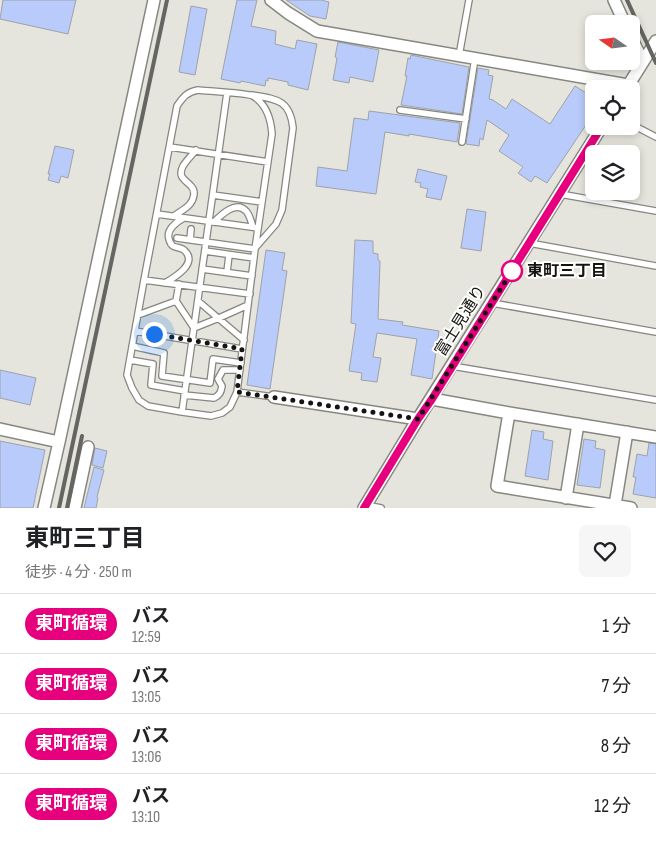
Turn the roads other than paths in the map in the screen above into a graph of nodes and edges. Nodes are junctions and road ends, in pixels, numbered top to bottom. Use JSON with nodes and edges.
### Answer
{"nodes":[{"id":1,"x":154,"y":0,"type":"edge"},
{"id":2,"x":271,"y":0,"type":"edge"},
{"id":3,"x":469,"y":0,"type":"edge"},
{"id":4,"x":602,"y":0,"type":"edge"},
{"id":5,"x":615,"y":1,"type":"edge"},
{"id":6,"x":621,"y":15,"type":"edge"},
{"id":7,"x":656,"y":41,"type":"edge"},
{"id":8,"x":459,"y":56,"type":"junction"},
{"id":9,"x":640,"y":57,"type":"edge"},
{"id":10,"x":475,"y":58,"type":"junction"},
{"id":11,"x":642,"y":62,"type":"junction"},
{"id":12,"x":590,"y":80,"type":"edge"},
{"id":13,"x":631,"y":80,"type":"edge"},
{"id":14,"x":227,"y":93,"type":"junction"},
{"id":15,"x":252,"y":96,"type":"junction"},
{"id":16,"x":400,"y":110,"type":"dead end"},
{"id":17,"x":466,"y":119,"type":"junction"},
{"id":18,"x":640,"y":129,"type":"edge"},
{"id":19,"x":596,"y":135,"type":"edge"},
{"id":20,"x":656,"y":137,"type":"edge"},
{"id":21,"x":462,"y":142,"type":"dead end"},
{"id":22,"x":170,"y":147,"type":"junction"},
{"id":23,"x":196,"y":150,"type":"junction"},
{"id":24,"x":219,"y":154,"type":"junction"},
{"id":25,"x":268,"y":162,"type":"junction"},
{"id":26,"x":560,"y":194,"type":"junction"},
{"id":27,"x":213,"y":195,"type":"junction"},
{"id":28,"x":262,"y":202,"type":"junction"},
{"id":29,"x":656,"y":211,"type":"edge"},
{"id":30,"x":157,"y":214,"type":"junction"},
{"id":31,"x":174,"y":216,"type":"junction"},
{"id":32,"x":185,"y":218,"type":"junction"},
{"id":33,"x":211,"y":221,"type":"junction"},
{"id":34,"x":255,"y":227,"type":"junction"},
{"id":35,"x":191,"y":229,"type":"dead end"},
{"id":36,"x":177,"y":238,"type":"dead end"},
{"id":37,"x":190,"y":240,"type":"junction"},
{"id":38,"x":206,"y":242,"type":"junction"},
{"id":39,"x":529,"y":242,"type":"junction"},
{"id":40,"x":255,"y":249,"type":"junction"},
{"id":41,"x":205,"y":251,"type":"junction"},
{"id":42,"x":229,"y":255,"type":"junction"},
{"id":43,"x":254,"y":258,"type":"junction"},
{"id":44,"x":656,"y":266,"type":"edge"},
{"id":45,"x":202,"y":269,"type":"junction"},
{"id":46,"x":227,"y":272,"type":"junction"},
{"id":47,"x":252,"y":276,"type":"junction"},
{"id":48,"x":144,"y":280,"type":"junction"},
{"id":49,"x":166,"y":282,"type":"junction"},
{"id":50,"x":179,"y":284,"type":"junction"},
{"id":51,"x":200,"y":287,"type":"junction"},
{"id":52,"x":250,"y":294,"type":"junction"},
{"id":53,"x":176,"y":301,"type":"junction"},
{"id":54,"x":198,"y":301,"type":"junction"},
{"id":55,"x":492,"y":303,"type":"junction"},
{"id":56,"x":248,"y":305,"type":"junction"},
{"id":57,"x":138,"y":315,"type":"junction"},
{"id":58,"x":220,"y":318,"type":"junction"},
{"id":59,"x":194,"y":328,"type":"junction"},
{"id":60,"x":135,"y":331,"type":"junction"},
{"id":61,"x":656,"y":332,"type":"edge"},
{"id":62,"x":192,"y":340,"type":"junction"},
{"id":63,"x":244,"y":340,"type":"junction"},
{"id":64,"x":132,"y":346,"type":"junction"},
{"id":65,"x":242,"y":349,"type":"junction"},
{"id":66,"x":130,"y":360,"type":"junction"},
{"id":67,"x":240,"y":363,"type":"junction"},
{"id":68,"x":452,"y":366,"type":"junction"},
{"id":69,"x":240,"y":370,"type":"junction"},
{"id":70,"x":186,"y":380,"type":"junction"},
{"id":71,"x":237,"y":392,"type":"junction"},
{"id":72,"x":185,"y":393,"type":"junction"},
{"id":73,"x":274,"y":397,"type":"joint"},
{"id":74,"x":432,"y":399,"type":"junction"},
{"id":75,"x":656,"y":400,"type":"edge"},
{"id":76,"x":182,"y":412,"type":"junction"},
{"id":77,"x":509,"y":413,"type":"junction"},
{"id":78,"x":418,"y":419,"type":"junction"},
{"id":79,"x":578,"y":424,"type":"junction"},
{"id":80,"x":0,"y":429,"type":"edge"},
{"id":81,"x":627,"y":432,"type":"junction"},
{"id":82,"x":656,"y":437,"type":"edge"},
{"id":83,"x":59,"y":442,"type":"junction"},
{"id":84,"x":88,"y":447,"type":"dead end"},
{"id":85,"x":566,"y":498,"type":"junction"},
{"id":86,"x":615,"y":505,"type":"junction"},
{"id":87,"x":365,"y":507,"type":"edge"},
{"id":88,"x":44,"y":508,"type":"edge"},
{"id":89,"x":75,"y":508,"type":"edge"},
{"id":90,"x":381,"y":508,"type":"edge"},
{"id":91,"x":631,"y":508,"type":"edge"}],
"edges":[{"from":1,"to":83,"type":"street"},
{"from":2,"to":8,"type":"street"},
{"from":3,"to":8,"type":"lane"},
{"from":4,"to":5,"type":"street"},
{"from":5,"to":6,"type":"street"},
{"from":7,"to":11,"type":"street"},
{"from":8,"to":10,"type":"street"},
{"from":9,"to":11,"type":"street"},
{"from":10,"to":12,"type":"street"},
{"from":10,"to":17,"type":"lane"},
{"from":11,"to":13,"type":"street"},
{"from":14,"to":15,"type":"lane"},
{"from":14,"to":22,"type":"lane"},
{"from":14,"to":24,"type":"lane"},
{"from":15,"to":25,"type":"lane"},
{"from":15,"to":40,"type":"lane"},
{"from":16,"to":17,"type":"lane"},
{"from":17,"to":21,"type":"lane"},
{"from":18,"to":20,"type":"lane"},
{"from":19,"to":26,"type":"street","name":"富士見通り"},
{"from":22,"to":23,"type":"lane"},
{"from":22,"to":30,"type":"lane"},
{"from":23,"to":24,"type":"lane"},
{"from":23,"to":31,"type":"lane"},
{"from":24,"to":25,"type":"lane"},
{"from":24,"to":27,"type":"lane"},
{"from":25,"to":28,"type":"lane"},
{"from":26,"to":29,"type":"lane"},
{"from":26,"to":39,"type":"street","name":"富士見通り"},
{"from":27,"to":28,"type":"lane"},
{"from":27,"to":33,"type":"lane"},
{"from":28,"to":34,"type":"lane"},
{"from":30,"to":31,"type":"lane"},
{"from":30,"to":48,"type":"lane"},
{"from":31,"to":32,"type":"lane"},
{"from":32,"to":33,"type":"lane"},
{"from":32,"to":49,"type":"lane"},
{"from":33,"to":34,"type":"lane"},
{"from":33,"to":34,"type":"lane"},
{"from":33,"to":38,"type":"lane"},
{"from":34,"to":40,"type":"lane"},
{"from":35,"to":37,"type":"lane"},
{"from":36,"to":37,"type":"lane"},
{"from":37,"to":38,"type":"lane"},
{"from":38,"to":40,"type":"lane"},
{"from":38,"to":41,"type":"lane"},
{"from":39,"to":44,"type":"lane"},
{"from":39,"to":55,"type":"street","name":"富士見通り"},
{"from":40,"to":43,"type":"lane"},
{"from":41,"to":42,"type":"lane"},
{"from":41,"to":45,"type":"lane"},
{"from":42,"to":43,"type":"lane"},
{"from":42,"to":46,"type":"lane"},
{"from":43,"to":47,"type":"lane"},
{"from":45,"to":46,"type":"lane"},
{"from":45,"to":51,"type":"lane"},
{"from":46,"to":47,"type":"lane"},
{"from":47,"to":52,"type":"lane"},
{"from":48,"to":49,"type":"lane"},
{"from":48,"to":57,"type":"lane"},
{"from":49,"to":50,"type":"lane"},
{"from":50,"to":51,"type":"lane"},
{"from":50,"to":53,"type":"lane"},
{"from":51,"to":52,"type":"lane"},
{"from":51,"to":54,"type":"lane"},
{"from":52,"to":56,"type":"lane"},
{"from":53,"to":57,"type":"lane"},
{"from":53,"to":59,"type":"lane"},
{"from":54,"to":58,"type":"lane"},
{"from":54,"to":59,"type":"lane"},
{"from":55,"to":61,"type":"lane"},
{"from":55,"to":68,"type":"street","name":"富士見通り"},
{"from":56,"to":58,"type":"lane"},
{"from":56,"to":63,"type":"lane"},
{"from":57,"to":60,"type":"lane"},
{"from":58,"to":59,"type":"lane"},
{"from":58,"to":63,"type":"lane"},
{"from":59,"to":62,"type":"lane"},
{"from":60,"to":62,"type":"lane"},
{"from":60,"to":64,"type":"lane"},
{"from":62,"to":65,"type":"lane"},
{"from":62,"to":70,"type":"lane"},
{"from":63,"to":65,"type":"lane"},
{"from":64,"to":66,"type":"lane"},
{"from":64,"to":70,"type":"lane"},
{"from":65,"to":67,"type":"lane"},
{"from":66,"to":72,"type":"lane"},
{"from":66,"to":76,"type":"lane"},
{"from":67,"to":69,"type":"lane"},
{"from":67,"to":70,"type":"lane"},
{"from":68,"to":74,"type":"street","name":"富士見通り"},
{"from":68,"to":75,"type":"lane"},
{"from":69,"to":71,"type":"lane"},
{"from":69,"to":72,"type":"lane"},
{"from":70,"to":72,"type":"lane"},
{"from":71,"to":73,"type":"lane"},
{"from":71,"to":76,"type":"lane"},
{"from":72,"to":76,"type":"lane"},
{"from":73,"to":78,"type":"street"},
{"from":74,"to":77,"type":"street"},
{"from":74,"to":78,"type":"street","name":"富士見通り"},
{"from":77,"to":79,"type":"street"},
{"from":77,"to":85,"type":"street"},
{"from":78,"to":87,"type":"street","name":"富士見通り"},
{"from":79,"to":81,"type":"street"},
{"from":79,"to":85,"type":"street"},
{"from":80,"to":83,"type":"street"},
{"from":81,"to":82,"type":"street"},
{"from":81,"to":86,"type":"street"},
{"from":83,"to":88,"type":"street"},
{"from":84,"to":89,"type":"street"},
{"from":85,"to":86,"type":"street"},
{"from":86,"to":91,"type":"street"},
{"from":87,"to":90,"type":"lane"}]}
